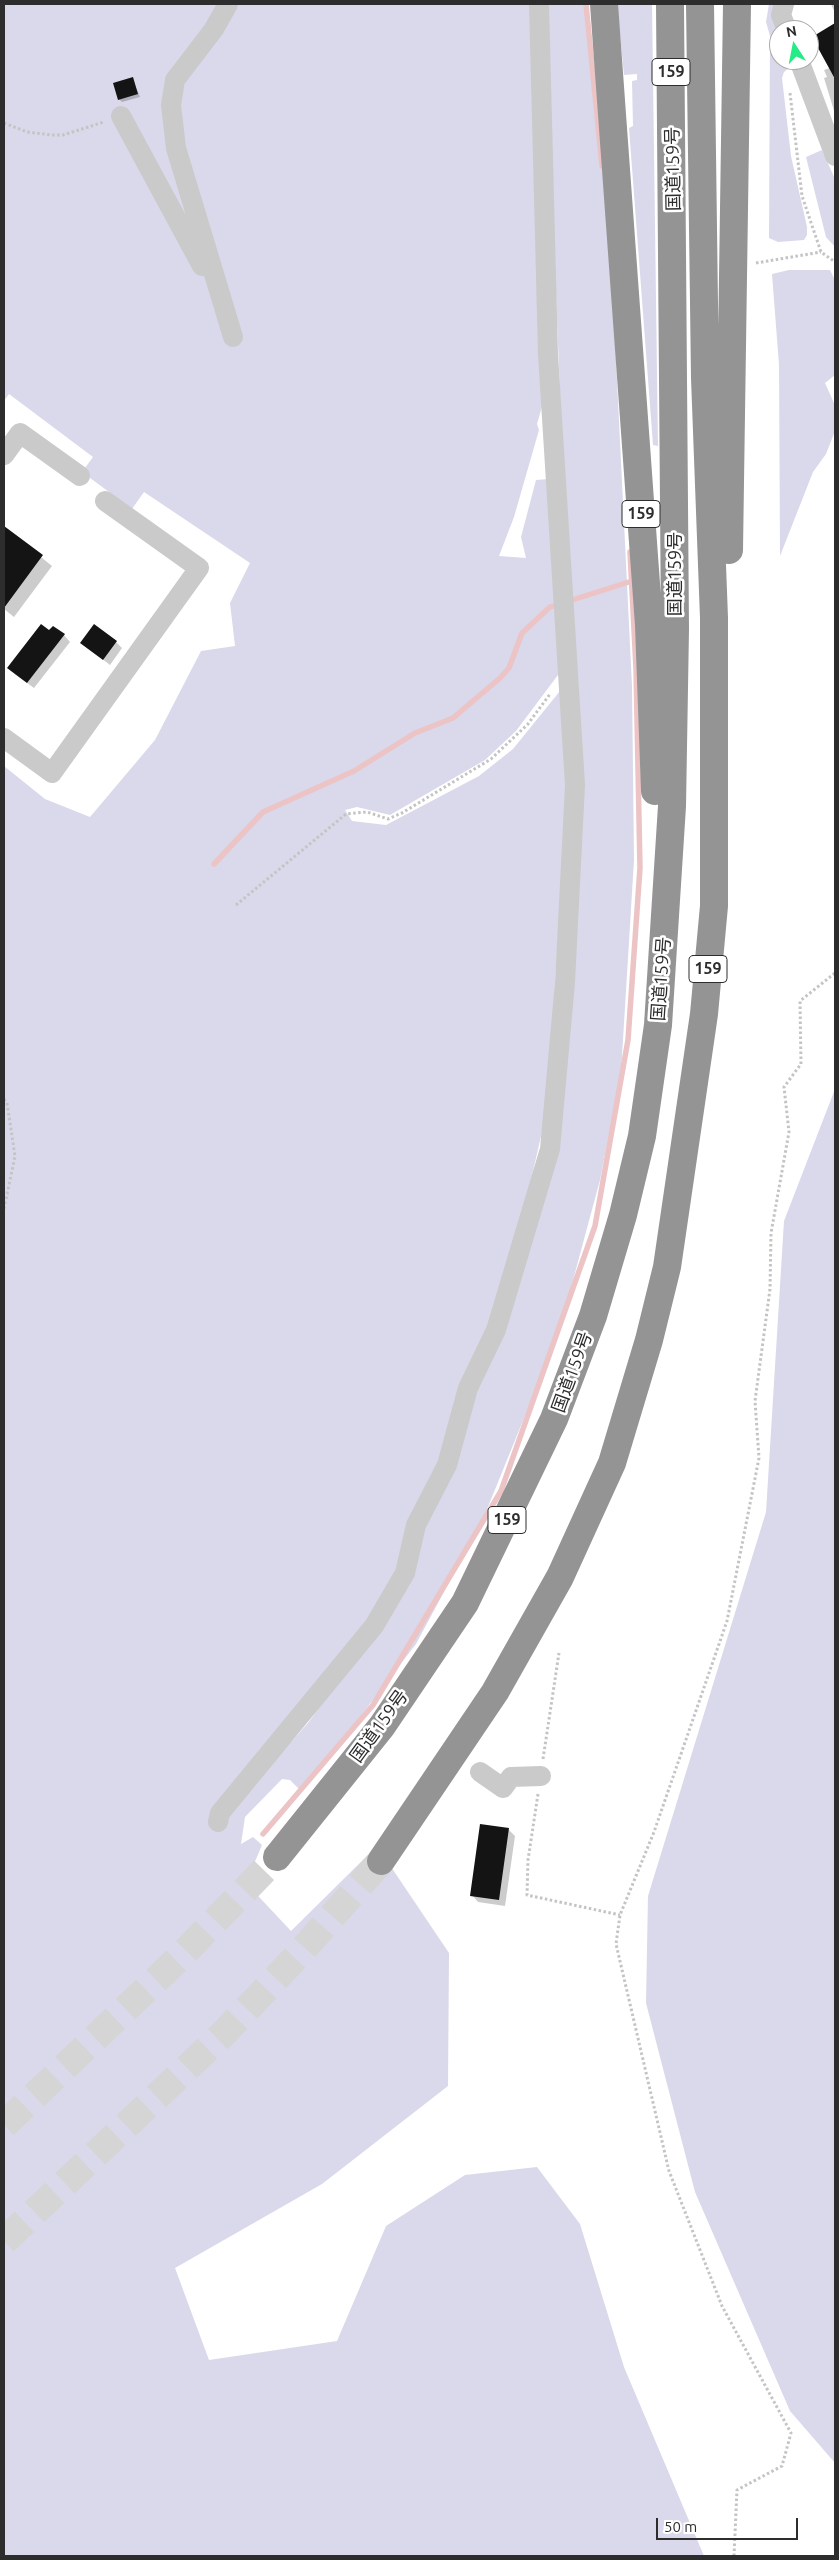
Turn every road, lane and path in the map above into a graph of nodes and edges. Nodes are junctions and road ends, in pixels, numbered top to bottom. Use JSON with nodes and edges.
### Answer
{"nodes":[{"id":1,"x":228,"y":4,"type":"edge"},
{"id":2,"x":540,"y":4,"type":"edge"},
{"id":3,"x":604,"y":4,"type":"edge"},
{"id":4,"x":670,"y":4,"type":"edge"},
{"id":5,"x":700,"y":4,"type":"edge"},
{"id":6,"x":737,"y":4,"type":"edge"},
{"id":7,"x":784,"y":4,"type":"edge"},
{"id":8,"x":783,"y":20,"type":"edge"},
{"id":9,"x":799,"y":70,"type":"edge"},
{"id":10,"x":804,"y":70,"type":"edge"},
{"id":11,"x":121,"y":116,"type":"joint"},
{"id":12,"x":4,"y":123,"type":"edge"},
{"id":13,"x":832,"y":135,"type":"edge"},
{"id":14,"x":835,"y":156,"type":"edge"},
{"id":15,"x":821,"y":252,"type":"junction"},
{"id":16,"x":835,"y":262,"type":"edge"},
{"id":17,"x":756,"y":263,"type":"dead end"},
{"id":18,"x":214,"y":274,"type":"junction"},
{"id":19,"x":233,"y":337,"type":"dead end"},
{"id":20,"x":4,"y":455,"type":"edge"},
{"id":21,"x":80,"y":476,"type":"dead end"},
{"id":22,"x":105,"y":501,"type":"dead end"},
{"id":23,"x":568,"y":668,"type":"junction"},
{"id":24,"x":4,"y":738,"type":"edge"},
{"id":25,"x":715,"y":823,"type":"junction"},
{"id":26,"x":236,"y":905,"type":"dead end"},
{"id":27,"x":835,"y":973,"type":"edge"},
{"id":28,"x":658,"y":1025,"type":"junction"},
{"id":29,"x":4,"y":1099,"type":"edge"},
{"id":30,"x":4,"y":1209,"type":"edge"},
{"id":31,"x":559,"y":1652,"type":"dead end"},
{"id":32,"x":480,"y":1772,"type":"dead end"},
{"id":33,"x":540,"y":1776,"type":"junction"},
{"id":34,"x":218,"y":1822,"type":"dead end"},
{"id":35,"x":277,"y":1857,"type":"tunnel mouth"},
{"id":36,"x":381,"y":1861,"type":"tunnel mouth"},
{"id":37,"x":620,"y":1915,"type":"junction"},
{"id":38,"x":734,"y":2556,"type":"edge"}],
"edges":[{"from":1,"to":18,"type":"street"},
{"from":2,"to":23,"type":"street"},
{"from":3,"to":28,"type":"highway","number":"159"},
{"from":4,"to":28,"type":"highway","name":"国道159号","number":"159"},
{"from":5,"to":25,"type":"highway","name":"国道159号","number":"159"},
{"from":6,"to":25,"type":"highway","number":"159"},
{"from":7,"to":8,"type":"street"},
{"from":9,"to":15,"type":"path"},
{"from":10,"to":13,"type":"street"},
{"from":11,"to":12,"type":"path"},
{"from":11,"to":18,"type":"street"},
{"from":13,"to":14,"type":"street"},
{"from":15,"to":16,"type":"path"},
{"from":15,"to":17,"type":"path"},
{"from":18,"to":19,"type":"street"},
{"from":20,"to":21,"type":"street"},
{"from":22,"to":24,"type":"street"},
{"from":23,"to":26,"type":"path"},
{"from":23,"to":34,"type":"street"},
{"from":25,"to":36,"type":"highway","name":"国道159号","number":"159"},
{"from":27,"to":37,"type":"path"},
{"from":28,"to":35,"type":"highway","name":"国道159号","number":"159"},
{"from":29,"to":30,"type":"path"},
{"from":31,"to":33,"type":"path"},
{"from":32,"to":33,"type":"street"},
{"from":33,"to":37,"type":"path"},
{"from":37,"to":38,"type":"path"}]}
